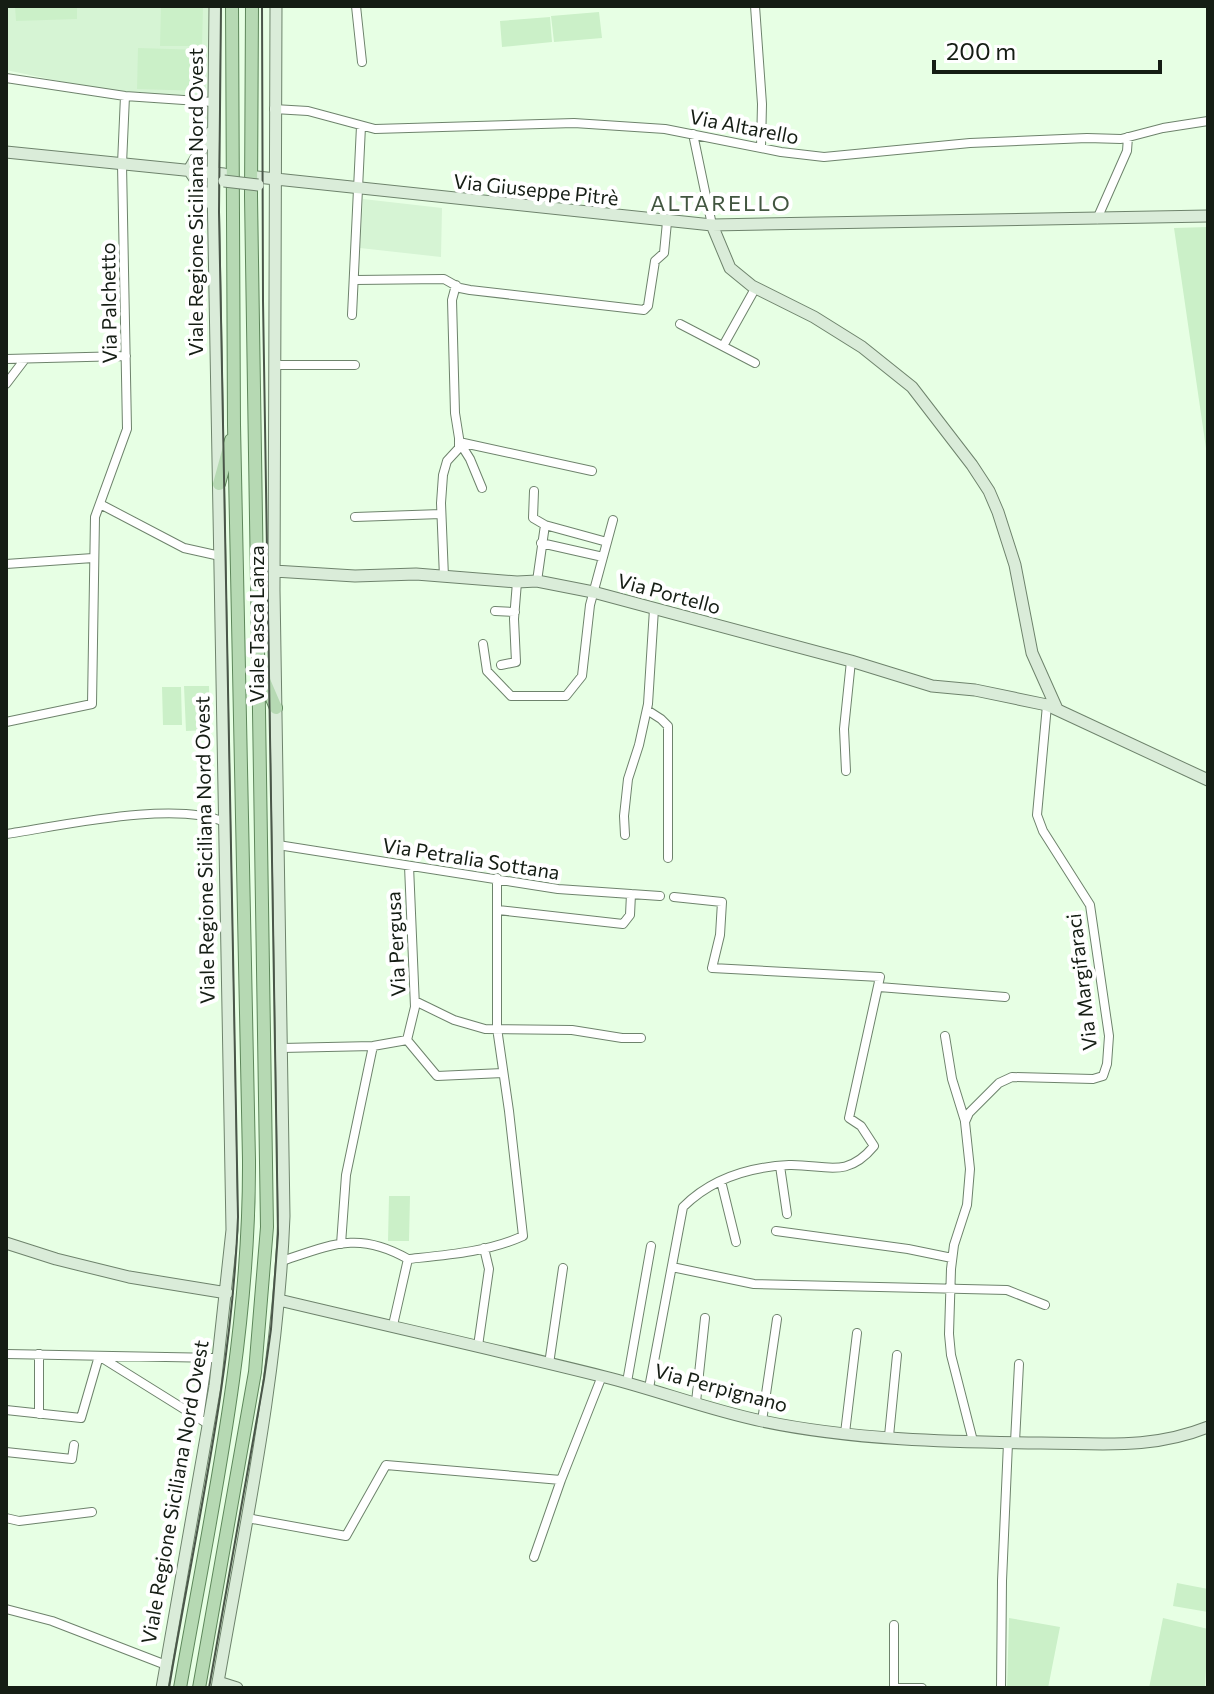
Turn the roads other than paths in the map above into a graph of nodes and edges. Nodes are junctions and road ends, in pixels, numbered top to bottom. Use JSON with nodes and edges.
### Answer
{"nodes":[{"id":1,"x":215,"y":6,"type":"edge"},
{"id":2,"x":232,"y":6,"type":"edge"},
{"id":3,"x":252,"y":6,"type":"edge"},
{"id":4,"x":276,"y":6,"type":"edge"},
{"id":5,"x":356,"y":6,"type":"edge"},
{"id":6,"x":755,"y":6,"type":"edge"},
{"id":7,"x":362,"y":62,"type":"dead end"},
{"id":8,"x":6,"y":78,"type":"edge"},
{"id":9,"x":125,"y":96,"type":"junction"},
{"id":10,"x":213,"y":102,"type":"junction"},
{"id":11,"x":274,"y":109,"type":"junction"},
{"id":12,"x":1208,"y":121,"type":"edge"},
{"id":13,"x":361,"y":126,"type":"junction"},
{"id":14,"x":213,"y":130,"type":"junction"},
{"id":15,"x":693,"y":134,"type":"junction"},
{"id":16,"x":1128,"y":137,"type":"junction"},
{"id":17,"x":761,"y":147,"type":"junction"},
{"id":18,"x":6,"y":152,"type":"edge"},
{"id":19,"x":122,"y":164,"type":"junction"},
{"id":20,"x":189,"y":170,"type":"junction"},
{"id":21,"x":218,"y":178,"type":"junction"},
{"id":22,"x":274,"y":179,"type":"junction"},
{"id":23,"x":258,"y":181,"type":"junction"},
{"id":24,"x":359,"y":190,"type":"junction"},
{"id":25,"x":274,"y":199,"type":"junction"},
{"id":26,"x":213,"y":207,"type":"junction"},
{"id":27,"x":1208,"y":216,"type":"edge"},
{"id":28,"x":1097,"y":219,"type":"junction"},
{"id":29,"x":667,"y":222,"type":"junction"},
{"id":30,"x":712,"y":225,"type":"junction"},
{"id":31,"x":355,"y":280,"type":"junction"},
{"id":32,"x":456,"y":285,"type":"junction"},
{"id":33,"x":756,"y":287,"type":"junction"},
{"id":34,"x":352,"y":315,"type":"dead end"},
{"id":35,"x":680,"y":324,"type":"dead end"},
{"id":36,"x":723,"y":346,"type":"junction"},
{"id":37,"x":126,"y":356,"type":"junction"},
{"id":38,"x":6,"y":359,"type":"edge"},
{"id":39,"x":25,"y":359,"type":"junction"},
{"id":40,"x":755,"y":363,"type":"dead end"},
{"id":41,"x":274,"y":365,"type":"junction"},
{"id":42,"x":355,"y":365,"type":"dead end"},
{"id":43,"x":6,"y":384,"type":"edge"},
{"id":44,"x":234,"y":425,"type":"junction"},
{"id":45,"x":459,"y":445,"type":"junction"},
{"id":46,"x":592,"y":471,"type":"dead end"},
{"id":47,"x":219,"y":484,"type":"junction"},
{"id":48,"x":482,"y":488,"type":"dead end"},
{"id":49,"x":534,"y":491,"type":"dead end"},
{"id":50,"x":100,"y":504,"type":"junction"},
{"id":51,"x":441,"y":514,"type":"junction"},
{"id":52,"x":355,"y":517,"type":"dead end"},
{"id":53,"x":613,"y":520,"type":"dead end"},
{"id":54,"x":545,"y":525,"type":"junction"},
{"id":55,"x":607,"y":542,"type":"junction"},
{"id":56,"x":541,"y":543,"type":"junction"},
{"id":57,"x":220,"y":556,"type":"junction"},
{"id":58,"x":603,"y":557,"type":"junction"},
{"id":59,"x":93,"y":558,"type":"junction"},
{"id":60,"x":6,"y":564,"type":"edge"},
{"id":61,"x":274,"y":571,"type":"junction"},
{"id":62,"x":444,"y":577,"type":"junction"},
{"id":63,"x":537,"y":581,"type":"junction"},
{"id":64,"x":517,"y":585,"type":"junction"},
{"id":65,"x":593,"y":592,"type":"junction"},
{"id":66,"x":654,"y":609,"type":"junction"},
{"id":67,"x":495,"y":611,"type":"dead end"},
{"id":68,"x":515,"y":612,"type":"junction"},
{"id":69,"x":483,"y":644,"type":"dead end"},
{"id":70,"x":851,"y":661,"type":"junction"},
{"id":71,"x":501,"y":665,"type":"dead end"},
{"id":72,"x":258,"y":667,"type":"junction"},
{"id":73,"x":1052,"y":707,"type":"junction"},
{"id":74,"x":276,"y":708,"type":"junction"},
{"id":75,"x":647,"y":710,"type":"junction"},
{"id":76,"x":6,"y":722,"type":"edge"},
{"id":77,"x":846,"y":771,"type":"dead end"},
{"id":78,"x":1208,"y":780,"type":"edge"},
{"id":79,"x":224,"y":822,"type":"junction"},
{"id":80,"x":6,"y":834,"type":"edge"},
{"id":81,"x":625,"y":835,"type":"dead end"},
{"id":82,"x":278,"y":845,"type":"junction"},
{"id":83,"x":668,"y":858,"type":"dead end"},
{"id":84,"x":409,"y":866,"type":"junction"},
{"id":85,"x":497,"y":878,"type":"junction"},
{"id":86,"x":631,"y":894,"type":"junction"},
{"id":87,"x":660,"y":896,"type":"dead end"},
{"id":88,"x":674,"y":897,"type":"dead end"},
{"id":89,"x":498,"y":910,"type":"junction"},
{"id":90,"x":879,"y":987,"type":"junction"},
{"id":91,"x":1005,"y":997,"type":"dead end"},
{"id":92,"x":415,"y":1001,"type":"junction"},
{"id":93,"x":497,"y":1028,"type":"junction"},
{"id":94,"x":945,"y":1036,"type":"dead end"},
{"id":95,"x":641,"y":1038,"type":"dead end"},
{"id":96,"x":407,"y":1040,"type":"junction"},
{"id":97,"x":373,"y":1046,"type":"junction"},
{"id":98,"x":282,"y":1048,"type":"junction"},
{"id":99,"x":503,"y":1073,"type":"junction"},
{"id":100,"x":965,"y":1122,"type":"junction"},
{"id":101,"x":780,"y":1166,"type":"junction"},
{"id":102,"x":721,"y":1181,"type":"junction"},
{"id":103,"x":787,"y":1214,"type":"dead end"},
{"id":104,"x":776,"y":1231,"type":"dead end"},
{"id":105,"x":736,"y":1242,"type":"dead end"},
{"id":106,"x":6,"y":1243,"type":"edge"},
{"id":107,"x":341,"y":1244,"type":"junction"},
{"id":108,"x":651,"y":1246,"type":"dead end"},
{"id":109,"x":484,"y":1248,"type":"junction"},
{"id":110,"x":952,"y":1258,"type":"junction"},
{"id":111,"x":408,"y":1259,"type":"junction"},
{"id":112,"x":282,"y":1261,"type":"junction"},
{"id":113,"x":672,"y":1267,"type":"junction"},
{"id":114,"x":563,"y":1268,"type":"dead end"},
{"id":115,"x":950,"y":1288,"type":"junction"},
{"id":116,"x":227,"y":1293,"type":"junction"},
{"id":117,"x":279,"y":1300,"type":"junction"},
{"id":118,"x":1045,"y":1305,"type":"dead end"},
{"id":119,"x":705,"y":1318,"type":"dead end"},
{"id":120,"x":777,"y":1319,"type":"dead end"},
{"id":121,"x":393,"y":1325,"type":"junction"},
{"id":122,"x":857,"y":1333,"type":"dead end"},
{"id":123,"x":478,"y":1346,"type":"junction"},
{"id":124,"x":6,"y":1354,"type":"edge"},
{"id":125,"x":39,"y":1354,"type":"junction"},
{"id":126,"x":897,"y":1355,"type":"dead end"},
{"id":127,"x":99,"y":1356,"type":"junction"},
{"id":128,"x":214,"y":1358,"type":"junction"},
{"id":129,"x":549,"y":1364,"type":"junction"},
{"id":130,"x":1019,"y":1364,"type":"dead end"},
{"id":131,"x":602,"y":1376,"type":"junction"},
{"id":132,"x":627,"y":1382,"type":"junction"},
{"id":133,"x":649,"y":1388,"type":"junction"},
{"id":134,"x":696,"y":1402,"type":"junction"},
{"id":135,"x":6,"y":1410,"type":"edge"},
{"id":136,"x":39,"y":1414,"type":"junction"},
{"id":137,"x":204,"y":1421,"type":"junction"},
{"id":138,"x":762,"y":1421,"type":"junction"},
{"id":139,"x":1208,"y":1427,"type":"edge"},
{"id":140,"x":845,"y":1433,"type":"junction"},
{"id":141,"x":889,"y":1436,"type":"junction"},
{"id":142,"x":973,"y":1441,"type":"junction"},
{"id":143,"x":1011,"y":1442,"type":"junction"},
{"id":144,"x":74,"y":1445,"type":"dead end"},
{"id":145,"x":6,"y":1452,"type":"edge"},
{"id":146,"x":561,"y":1480,"type":"junction"},
{"id":147,"x":92,"y":1512,"type":"dead end"},
{"id":148,"x":6,"y":1518,"type":"edge"},
{"id":149,"x":247,"y":1518,"type":"junction"},
{"id":150,"x":534,"y":1557,"type":"dead end"},
{"id":151,"x":6,"y":1609,"type":"edge"},
{"id":152,"x":894,"y":1625,"type":"dead end"},
{"id":153,"x":166,"y":1665,"type":"junction"},
{"id":154,"x":217,"y":1685,"type":"edge"},
{"id":155,"x":162,"y":1688,"type":"edge"},
{"id":156,"x":180,"y":1688,"type":"edge"},
{"id":157,"x":199,"y":1688,"type":"edge"},
{"id":158,"x":237,"y":1688,"type":"edge"},
{"id":159,"x":894,"y":1688,"type":"edge"},
{"id":160,"x":922,"y":1688,"type":"edge"},
{"id":161,"x":1001,"y":1688,"type":"edge"}],
"edges":[{"from":1,"to":10,"type":"street","name":"Viale Regione Siciliana Nord Ovest"},
{"from":2,"to":44,"type":"main road","name":"Viale Regione Siciliana Nord Ovest"},
{"from":3,"to":72,"type":"main road"},
{"from":4,"to":11,"type":"street"},
{"from":5,"to":7,"type":"street"},
{"from":6,"to":17,"type":"street"},
{"from":8,"to":9,"type":"street"},
{"from":9,"to":10,"type":"street"},
{"from":9,"to":19,"type":"street","name":"Via Palchetto"},
{"from":10,"to":14,"type":"street","name":"Viale Regione Siciliana Nord Ovest"},
{"from":11,"to":13,"type":"street","name":"Via Altarello"},
{"from":11,"to":22,"type":"street"},
{"from":12,"to":16,"type":"street","name":"Via Altarello"},
{"from":13,"to":15,"type":"street","name":"Via Altarello"},
{"from":13,"to":24,"type":"street"},
{"from":14,"to":20,"type":"street"},
{"from":14,"to":21,"type":"street","name":"Viale Regione Siciliana Nord Ovest"},
{"from":15,"to":17,"type":"street","name":"Via Altarello"},
{"from":15,"to":30,"type":"street"},
{"from":16,"to":17,"type":"street","name":"Via Altarello"},
{"from":16,"to":28,"type":"street"},
{"from":18,"to":19,"type":"street","name":"Via Giuseppe Pitrè"},
{"from":19,"to":20,"type":"street","name":"Via Giuseppe Pitrè"},
{"from":19,"to":37,"type":"street","name":"Via Palchetto"},
{"from":20,"to":21,"type":"street","name":"Via Giuseppe Pitrè"},
{"from":20,"to":26,"type":"street"},
{"from":21,"to":23,"type":"street","name":"Via Giuseppe Pitrè","bridge":true},
{"from":21,"to":26,"type":"street","name":"Viale Regione Siciliana Nord Ovest"},
{"from":22,"to":23,"type":"street","name":"Via Giuseppe Pitrè"},
{"from":22,"to":24,"type":"street","name":"Via Giuseppe Pitrè"},
{"from":22,"to":25,"type":"street"},
{"from":23,"to":25,"type":"street"},
{"from":24,"to":29,"type":"street","name":"Via Giuseppe Pitrè"},
{"from":24,"to":31,"type":"street"},
{"from":25,"to":41,"type":"street","name":"Viale Tasca Lanza"},
{"from":26,"to":47,"type":"street","name":"Viale Regione Siciliana Nord Ovest"},
{"from":27,"to":28,"type":"street","name":"Via Giuseppe Pitrè"},
{"from":28,"to":30,"type":"street","name":"Via Giuseppe Pitrè"},
{"from":29,"to":30,"type":"street","name":"Via Giuseppe Pitrè"},
{"from":29,"to":32,"type":"street"},
{"from":30,"to":33,"type":"street"},
{"from":31,"to":32,"type":"street"},
{"from":31,"to":34,"type":"street"},
{"from":32,"to":45,"type":"street"},
{"from":33,"to":36,"type":"street"},
{"from":33,"to":73,"type":"street"},
{"from":35,"to":36,"type":"street"},
{"from":36,"to":40,"type":"street"},
{"from":37,"to":39,"type":"street"},
{"from":37,"to":50,"type":"street","name":"Via Palchetto"},
{"from":38,"to":39,"type":"street"},
{"from":39,"to":43,"type":"street"},
{"from":41,"to":42,"type":"street"},
{"from":41,"to":61,"type":"street","name":"Viale Tasca Lanza"},
{"from":44,"to":47,"type":"main road"},
{"from":44,"to":156,"type":"main road","name":"Viale Regione Siciliana Nord Ovest"},
{"from":45,"to":46,"type":"street"},
{"from":45,"to":48,"type":"street"},
{"from":45,"to":51,"type":"street"},
{"from":47,"to":57,"type":"street","name":"Viale Regione Siciliana Nord Ovest"},
{"from":49,"to":54,"type":"street"},
{"from":50,"to":57,"type":"street"},
{"from":50,"to":59,"type":"street","name":"Via Palchetto"},
{"from":51,"to":52,"type":"street"},
{"from":51,"to":62,"type":"street"},
{"from":53,"to":55,"type":"street"},
{"from":54,"to":55,"type":"street"},
{"from":54,"to":56,"type":"street"},
{"from":55,"to":58,"type":"street"},
{"from":56,"to":58,"type":"street"},
{"from":56,"to":63,"type":"street"},
{"from":57,"to":79,"type":"street","name":"Viale Regione Siciliana Nord Ovest"},
{"from":58,"to":65,"type":"street"},
{"from":59,"to":60,"type":"street"},
{"from":59,"to":76,"type":"street","name":"Via Palchetto"},
{"from":61,"to":62,"type":"street","name":"Via Portello"},
{"from":61,"to":74,"type":"street","name":"Viale Tasca Lanza"},
{"from":62,"to":64,"type":"street","name":"Via Portello"},
{"from":63,"to":64,"type":"street","name":"Via Portello"},
{"from":63,"to":65,"type":"street","name":"Via Portello"},
{"from":64,"to":68,"type":"street"},
{"from":65,"to":66,"type":"street","name":"Via Portello"},
{"from":65,"to":69,"type":"street"},
{"from":66,"to":70,"type":"street","name":"Via Portello"},
{"from":66,"to":75,"type":"street"},
{"from":67,"to":68,"type":"street"},
{"from":68,"to":71,"type":"street"},
{"from":70,"to":73,"type":"street","name":"Via Portello"},
{"from":70,"to":77,"type":"street"},
{"from":72,"to":74,"type":"main road"},
{"from":72,"to":157,"type":"main road"},
{"from":73,"to":78,"type":"street","name":"Via Portello"},
{"from":73,"to":100,"type":"street","name":"Via Margifaraci"},
{"from":74,"to":82,"type":"street","name":"Viale Tasca Lanza"},
{"from":75,"to":81,"type":"street"},
{"from":75,"to":83,"type":"street"},
{"from":79,"to":80,"type":"street"},
{"from":79,"to":116,"type":"street","name":"Viale Regione Siciliana Nord Ovest"},
{"from":82,"to":84,"type":"street","name":"Via Petralia Sottana"},
{"from":82,"to":98,"type":"street","name":"Viale Tasca Lanza"},
{"from":84,"to":85,"type":"street","name":"Via Petralia Sottana"},
{"from":84,"to":92,"type":"street","name":"Via Pergusa"},
{"from":85,"to":86,"type":"street","name":"Via Petralia Sottana"},
{"from":85,"to":89,"type":"street"},
{"from":86,"to":87,"type":"street","name":"Via Petralia Sottana"},
{"from":86,"to":89,"type":"street"},
{"from":88,"to":90,"type":"street"},
{"from":89,"to":93,"type":"street"},
{"from":90,"to":91,"type":"street"},
{"from":90,"to":101,"type":"street"},
{"from":92,"to":93,"type":"street"},
{"from":92,"to":96,"type":"street","name":"Via Pergusa"},
{"from":93,"to":95,"type":"street"},
{"from":93,"to":99,"type":"street"},
{"from":94,"to":100,"type":"street"},
{"from":96,"to":97,"type":"street"},
{"from":96,"to":99,"type":"street"},
{"from":97,"to":98,"type":"street"},
{"from":97,"to":107,"type":"street"},
{"from":98,"to":112,"type":"street"},
{"from":99,"to":109,"type":"street"},
{"from":100,"to":110,"type":"street"},
{"from":101,"to":102,"type":"street"},
{"from":101,"to":103,"type":"street"},
{"from":102,"to":105,"type":"street"},
{"from":102,"to":113,"type":"street"},
{"from":104,"to":110,"type":"street"},
{"from":106,"to":116,"type":"street"},
{"from":107,"to":111,"type":"street"},
{"from":107,"to":112,"type":"street"},
{"from":108,"to":132,"type":"street"},
{"from":109,"to":111,"type":"street"},
{"from":109,"to":123,"type":"street"},
{"from":110,"to":115,"type":"street"},
{"from":111,"to":121,"type":"street"},
{"from":112,"to":117,"type":"street"},
{"from":113,"to":115,"type":"street"},
{"from":113,"to":133,"type":"street"},
{"from":114,"to":129,"type":"street"},
{"from":115,"to":118,"type":"street"},
{"from":115,"to":142,"type":"street"},
{"from":116,"to":128,"type":"street","name":"Viale Regione Siciliana Nord Ovest"},
{"from":117,"to":121,"type":"street","name":"Via Perpignano"},
{"from":117,"to":149,"type":"street"},
{"from":119,"to":134,"type":"street"},
{"from":120,"to":138,"type":"street"},
{"from":121,"to":123,"type":"street","name":"Via Perpignano"},
{"from":122,"to":140,"type":"street"},
{"from":123,"to":129,"type":"street","name":"Via Perpignano"},
{"from":124,"to":125,"type":"street"},
{"from":125,"to":127,"type":"street"},
{"from":125,"to":136,"type":"street"},
{"from":126,"to":141,"type":"street"},
{"from":127,"to":128,"type":"street"},
{"from":127,"to":136,"type":"street"},
{"from":127,"to":137,"type":"street"},
{"from":128,"to":137,"type":"street","name":"Viale Regione Siciliana Nord Ovest"},
{"from":129,"to":131,"type":"street","name":"Via Perpignano"},
{"from":130,"to":143,"type":"street"},
{"from":131,"to":132,"type":"street","name":"Via Perpignano"},
{"from":131,"to":146,"type":"street"},
{"from":132,"to":133,"type":"street","name":"Via Perpignano"},
{"from":133,"to":134,"type":"street","name":"Via Perpignano"},
{"from":134,"to":138,"type":"street","name":"Via Perpignano"},
{"from":135,"to":136,"type":"street"},
{"from":137,"to":153,"type":"street","name":"Viale Regione Siciliana Nord Ovest"},
{"from":138,"to":140,"type":"street","name":"Via Perpignano"},
{"from":139,"to":143,"type":"street","name":"Via Perpignano"},
{"from":140,"to":141,"type":"street","name":"Via Perpignano"},
{"from":141,"to":142,"type":"street","name":"Via Perpignano"},
{"from":142,"to":143,"type":"street","name":"Via Perpignano"},
{"from":143,"to":161,"type":"street"},
{"from":144,"to":145,"type":"street"},
{"from":146,"to":149,"type":"street"},
{"from":146,"to":150,"type":"street"},
{"from":147,"to":148,"type":"street"},
{"from":149,"to":154,"type":"street"},
{"from":151,"to":153,"type":"street"},
{"from":152,"to":159,"type":"street"},
{"from":153,"to":155,"type":"street","name":"Viale Regione Siciliana Nord Ovest"},
{"from":154,"to":158,"type":"street"},
{"from":159,"to":160,"type":"street"}]}
